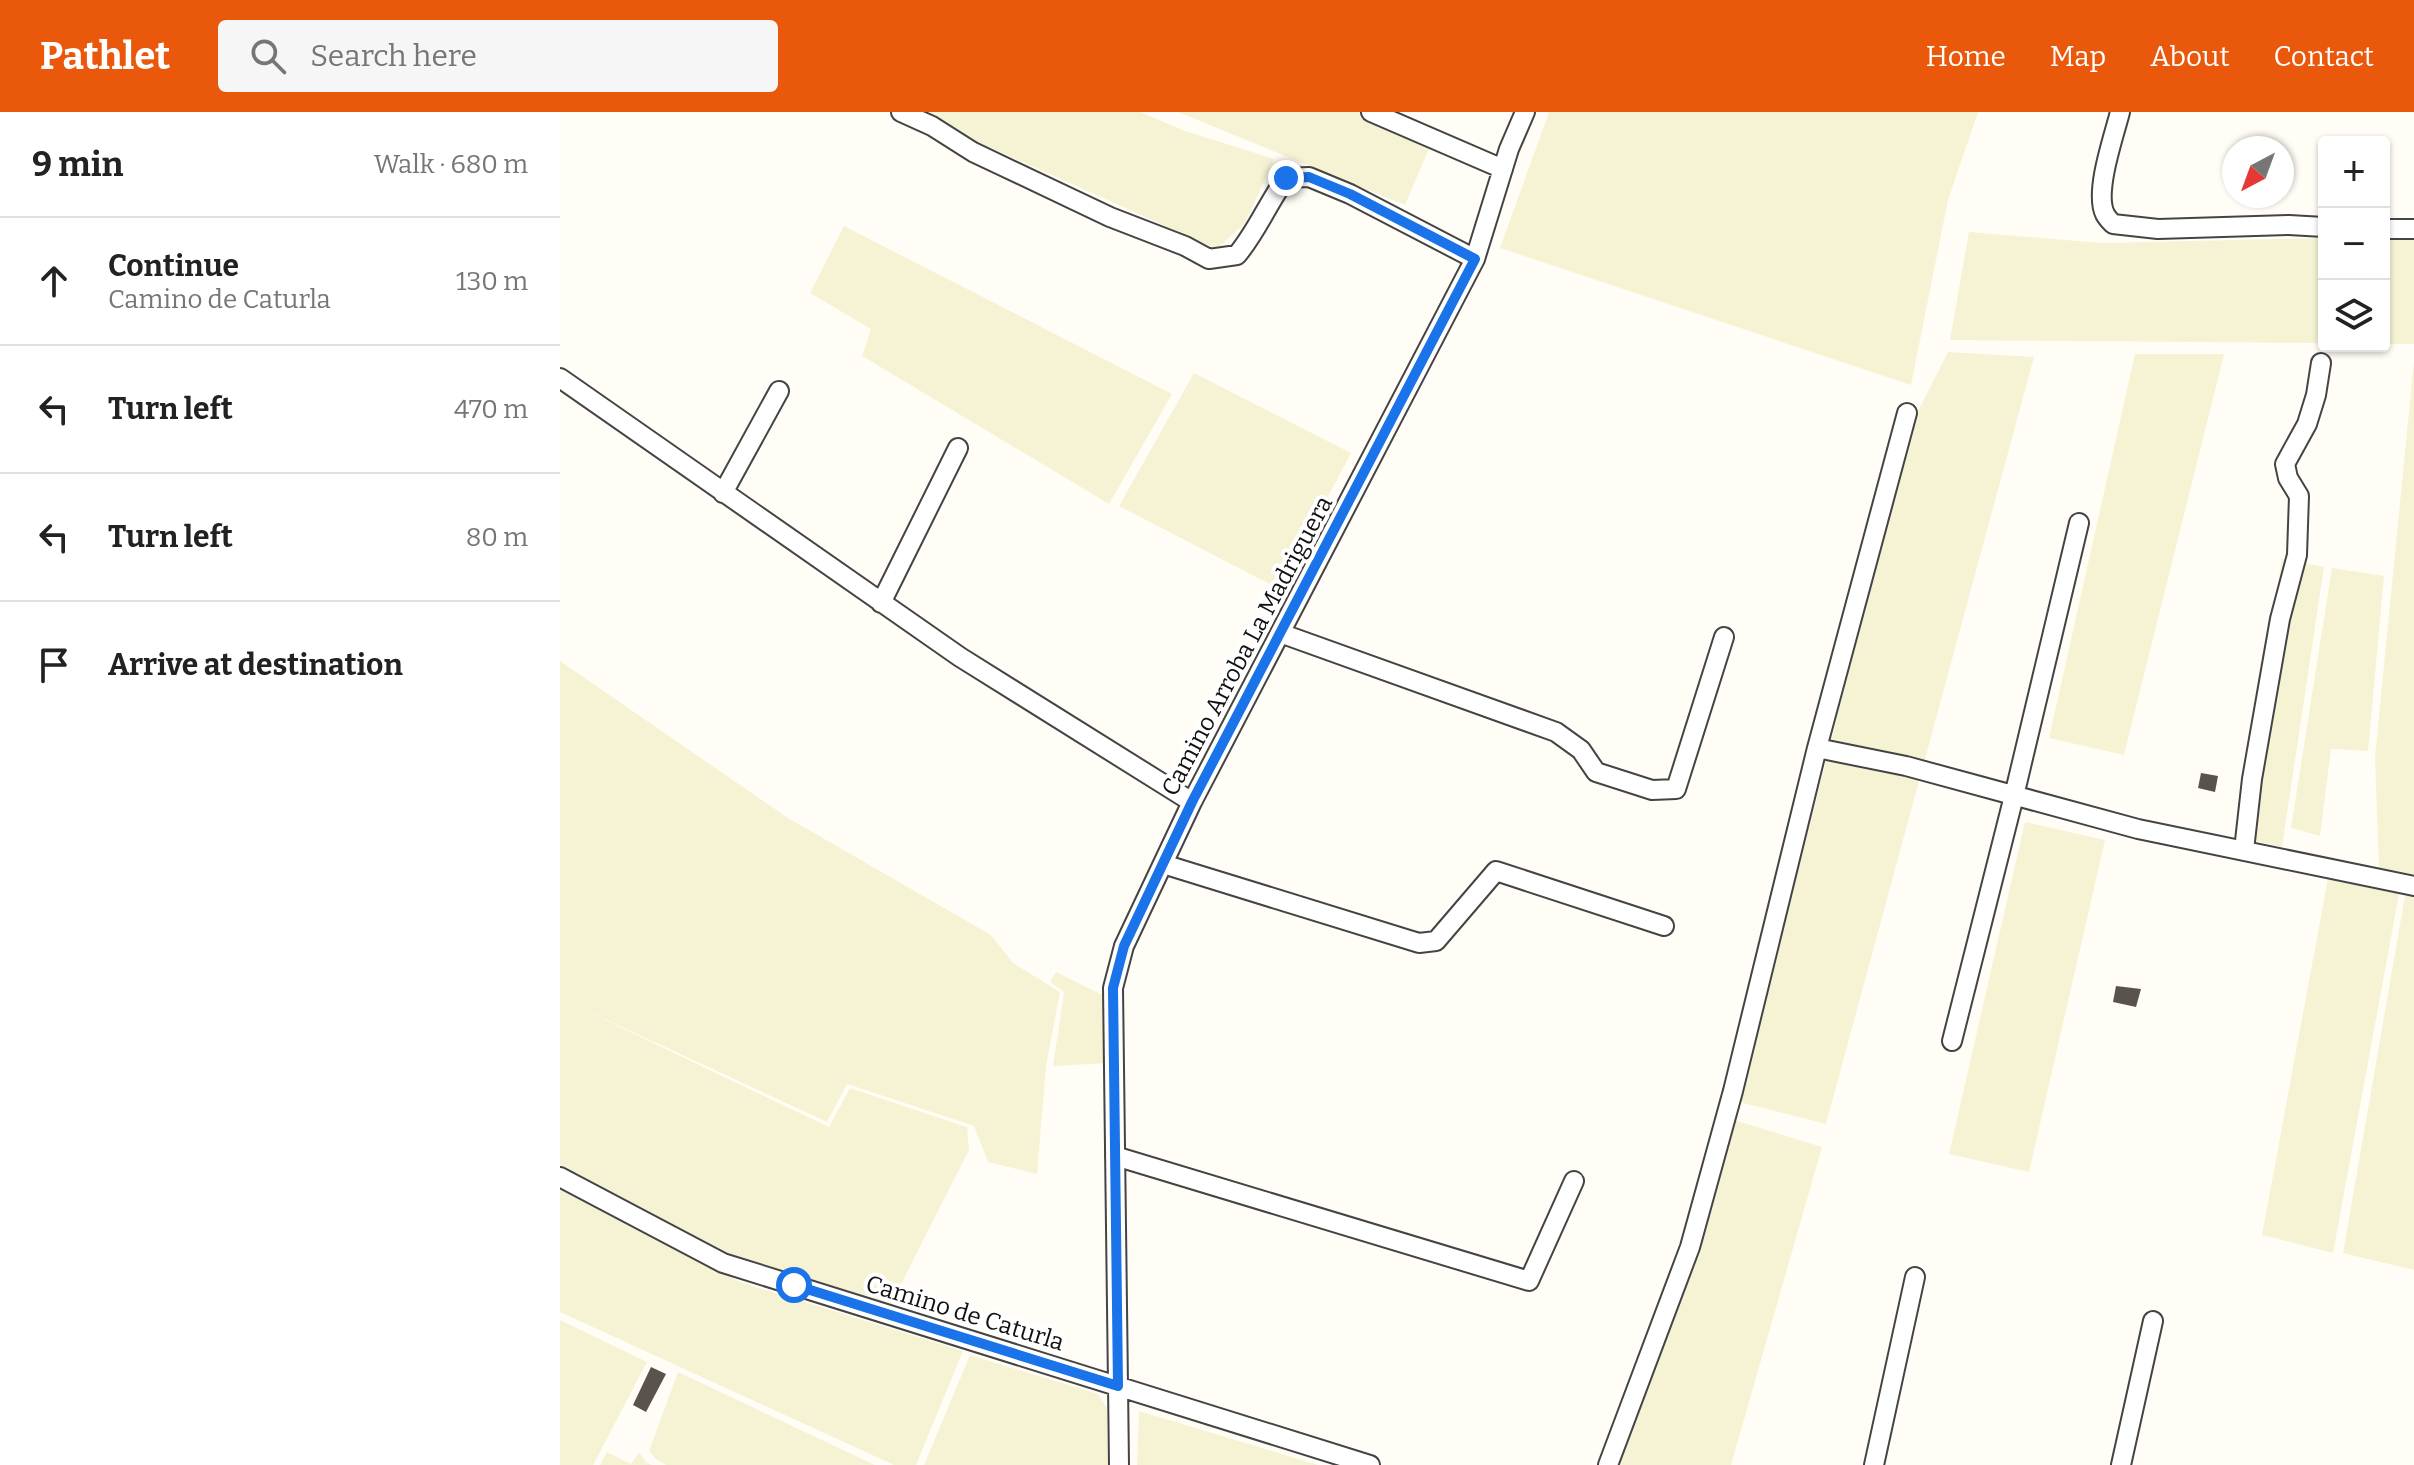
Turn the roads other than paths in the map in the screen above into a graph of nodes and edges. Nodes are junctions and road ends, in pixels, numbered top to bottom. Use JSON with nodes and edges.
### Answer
{"nodes":[{"id":1,"x":901,"y":112,"type":"edge"},
{"id":2,"x":1371,"y":112,"type":"edge"},
{"id":3,"x":1525,"y":112,"type":"edge"},
{"id":4,"x":2120,"y":112,"type":"edge"},
{"id":5,"x":1503,"y":169,"type":"junction"},
{"id":6,"x":2318,"y":227,"type":"edge"},
{"id":7,"x":2390,"y":229,"type":"edge"},
{"id":8,"x":2414,"y":229,"type":"edge"},
{"id":9,"x":1475,"y":259,"type":"junction"},
{"id":10,"x":2321,"y":363,"type":"dead end"},
{"id":11,"x":560,"y":378,"type":"edge"},
{"id":12,"x":779,"y":391,"type":"dead end"},
{"id":13,"x":1907,"y":413,"type":"dead end"},
{"id":14,"x":958,"y":448,"type":"dead end"},
{"id":15,"x":723,"y":493,"type":"junction"},
{"id":16,"x":2079,"y":523,"type":"dead end"},
{"id":17,"x":881,"y":603,"type":"junction"},
{"id":18,"x":1280,"y":633,"type":"junction"},
{"id":19,"x":1724,"y":637,"type":"dead end"},
{"id":20,"x":1817,"y":748,"type":"junction"},
{"id":21,"x":2014,"y":796,"type":"junction"},
{"id":22,"x":1192,"y":802,"type":"junction"},
{"id":23,"x":2244,"y":850,"type":"junction"},
{"id":24,"x":1163,"y":864,"type":"junction"},
{"id":25,"x":2414,"y":886,"type":"edge"},
{"id":26,"x":1664,"y":926,"type":"dead end"},
{"id":27,"x":1952,"y":1041,"type":"dead end"},
{"id":28,"x":1115,"y":1156,"type":"junction"},
{"id":29,"x":560,"y":1177,"type":"edge"},
{"id":30,"x":1574,"y":1181,"type":"dead end"},
{"id":31,"x":1915,"y":1277,"type":"dead end"},
{"id":32,"x":2153,"y":1321,"type":"dead end"},
{"id":33,"x":1118,"y":1386,"type":"junction"},
{"id":34,"x":1119,"y":1465,"type":"edge"},
{"id":35,"x":1370,"y":1465,"type":"edge"},
{"id":36,"x":1608,"y":1465,"type":"edge"},
{"id":37,"x":1874,"y":1465,"type":"edge"},
{"id":38,"x":2121,"y":1465,"type":"edge"}],
"edges":[{"from":1,"to":9,"type":"street"},
{"from":2,"to":5,"type":"street"},
{"from":3,"to":5,"type":"street","name":"Camino Arroba La Madriguera"},
{"from":4,"to":6,"type":"street"},
{"from":5,"to":9,"type":"street","name":"Camino Arroba La Madriguera"},
{"from":7,"to":8,"type":"street"},
{"from":9,"to":18,"type":"street","name":"Camino Arroba La Madriguera"},
{"from":10,"to":23,"type":"street"},
{"from":11,"to":15,"type":"street"},
{"from":12,"to":15,"type":"street"},
{"from":13,"to":20,"type":"street"},
{"from":14,"to":17,"type":"street"},
{"from":15,"to":17,"type":"street"},
{"from":16,"to":21,"type":"street"},
{"from":17,"to":22,"type":"street"},
{"from":18,"to":19,"type":"street"},
{"from":18,"to":22,"type":"street","name":"Camino Arroba La Madriguera"},
{"from":20,"to":21,"type":"street"},
{"from":20,"to":36,"type":"street"},
{"from":21,"to":23,"type":"street"},
{"from":21,"to":27,"type":"street"},
{"from":22,"to":24,"type":"street","name":"Camino Arroba La Madriguera"},
{"from":23,"to":25,"type":"street"},
{"from":24,"to":26,"type":"street"},
{"from":24,"to":28,"type":"street","name":"Camino Arroba La Madriguera"},
{"from":28,"to":30,"type":"street"},
{"from":28,"to":33,"type":"street","name":"Camino Arroba La Madriguera"},
{"from":29,"to":33,"type":"street","name":"Camino de Caturla"},
{"from":31,"to":37,"type":"street"},
{"from":32,"to":38,"type":"street"},
{"from":33,"to":34,"type":"street","name":"Camino Arroba La Madriguera"},
{"from":33,"to":35,"type":"street","name":"Camino de Caturla"}]}
